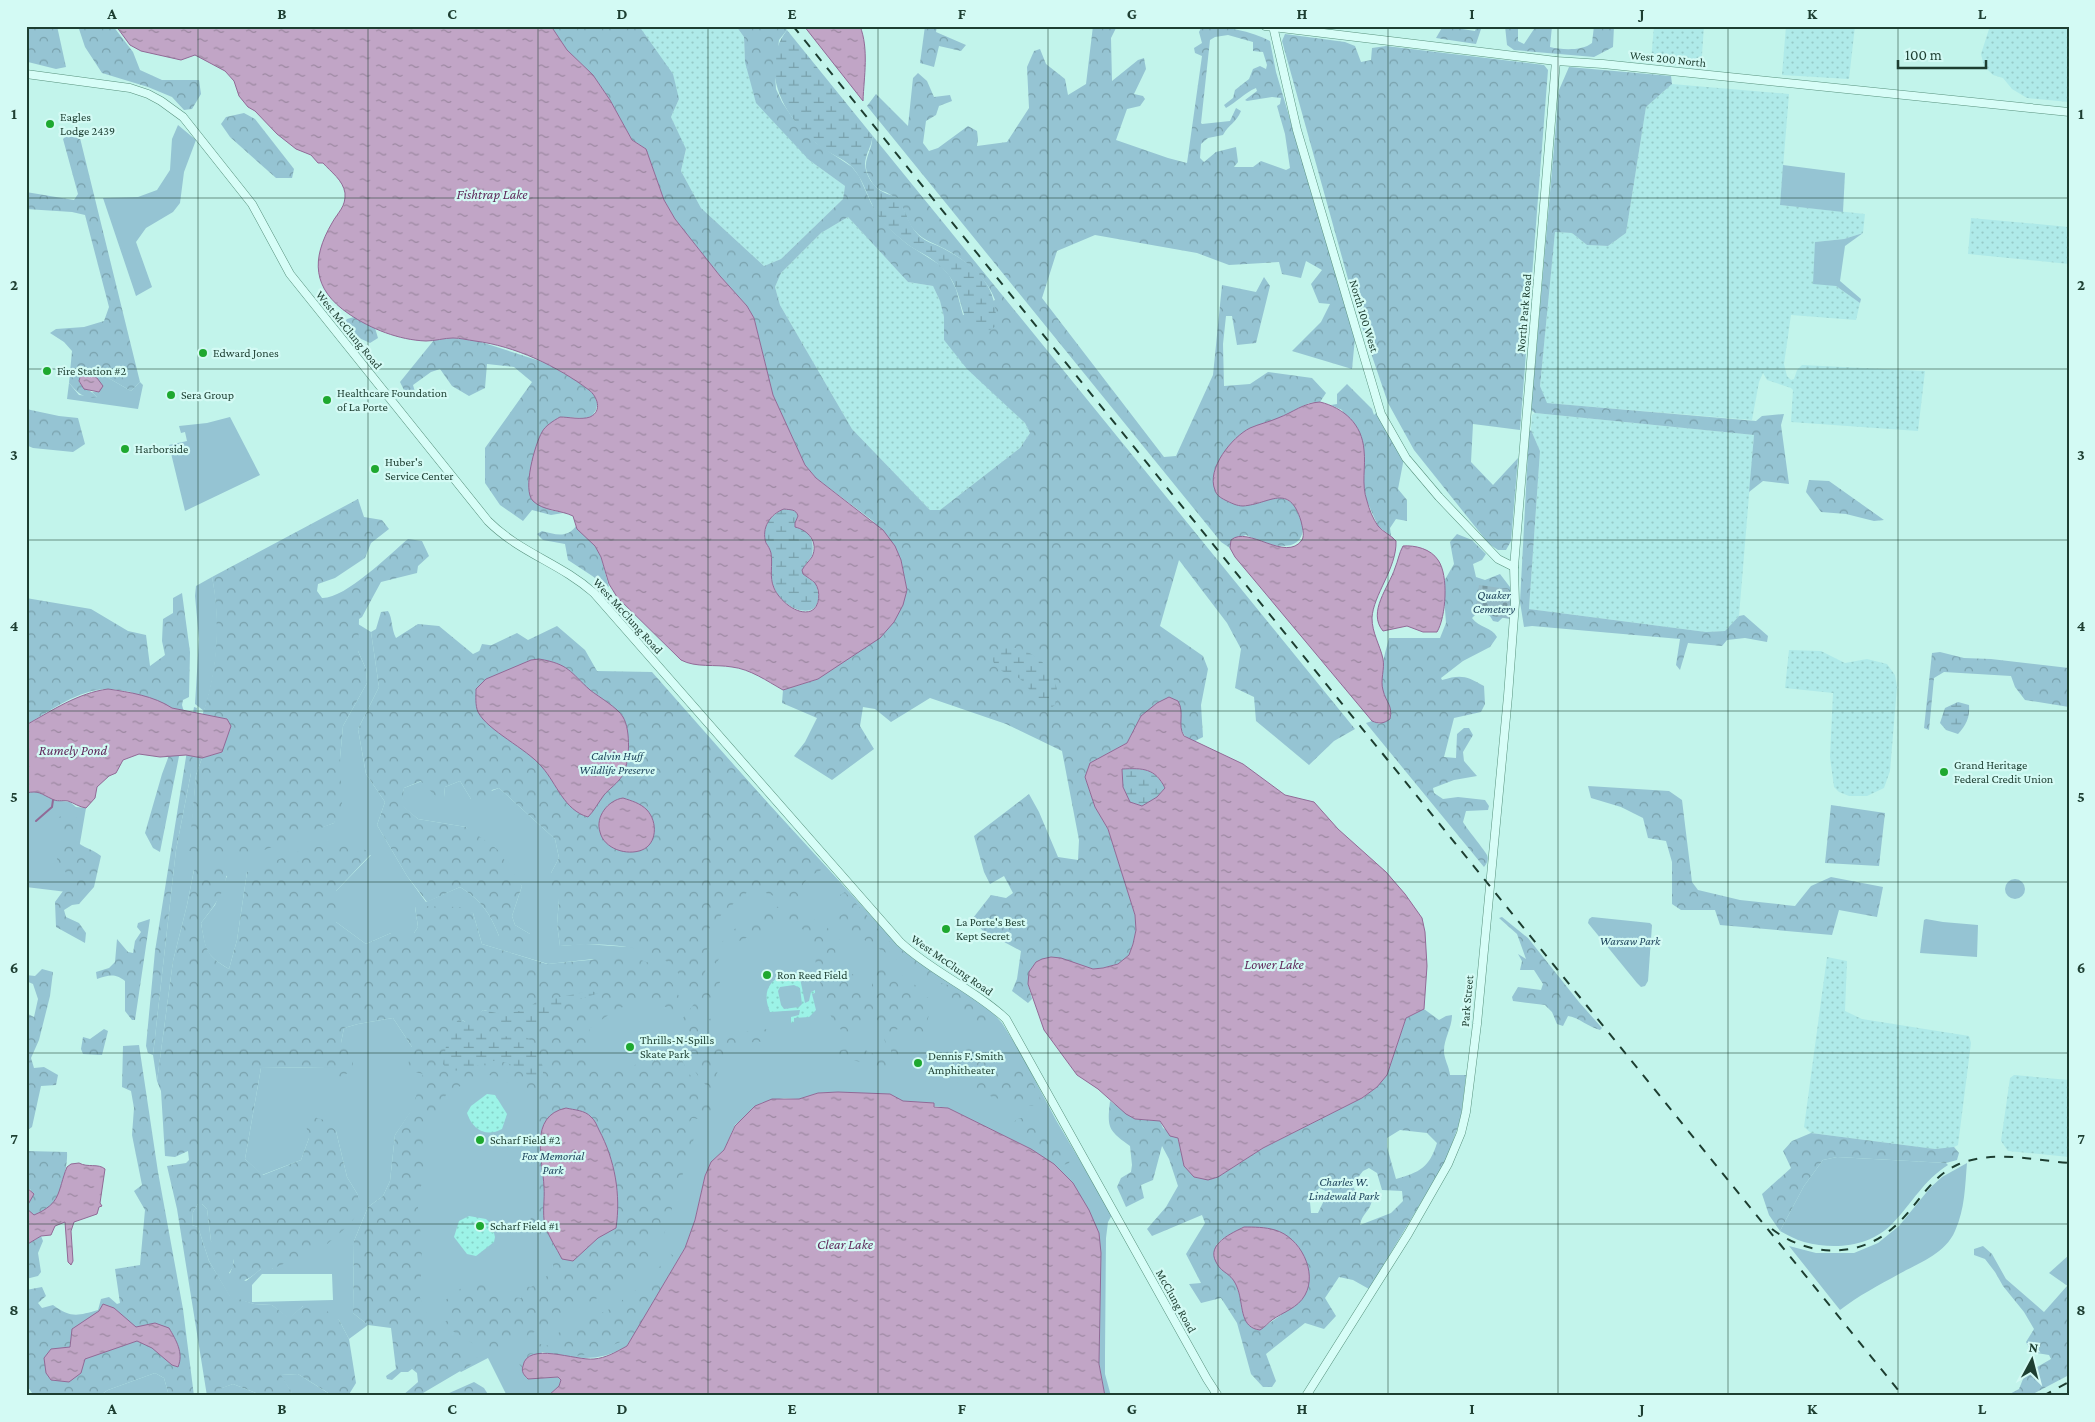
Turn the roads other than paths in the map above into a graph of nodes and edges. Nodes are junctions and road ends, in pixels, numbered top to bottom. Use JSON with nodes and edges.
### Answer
{"nodes":[{"id":1,"x":1270,"y":27,"type":"edge"},
{"id":2,"x":1556,"y":61,"type":"junction"},
{"id":3,"x":26,"y":74,"type":"edge"},
{"id":4,"x":2069,"y":112,"type":"edge"},
{"id":5,"x":1514,"y":567,"type":"junction"},
{"id":6,"x":1116,"y":1217,"type":"joint"},
{"id":7,"x":1218,"y":1396,"type":"edge"},
{"id":8,"x":1306,"y":1396,"type":"edge"}],
"edges":[{"from":1,"to":2,"type":"street","name":"West 200 North"},
{"from":1,"to":5,"type":"street","name":"North 100 West"},
{"from":2,"to":4,"type":"street","name":"West 200 North"},
{"from":2,"to":5,"type":"street","name":"North Park Road"},
{"from":3,"to":6,"type":"street","name":"West McClung Road"},
{"from":5,"to":8,"type":"street","name":"Park Street"},
{"from":6,"to":7,"type":"street","name":"McClung Road"}]}
